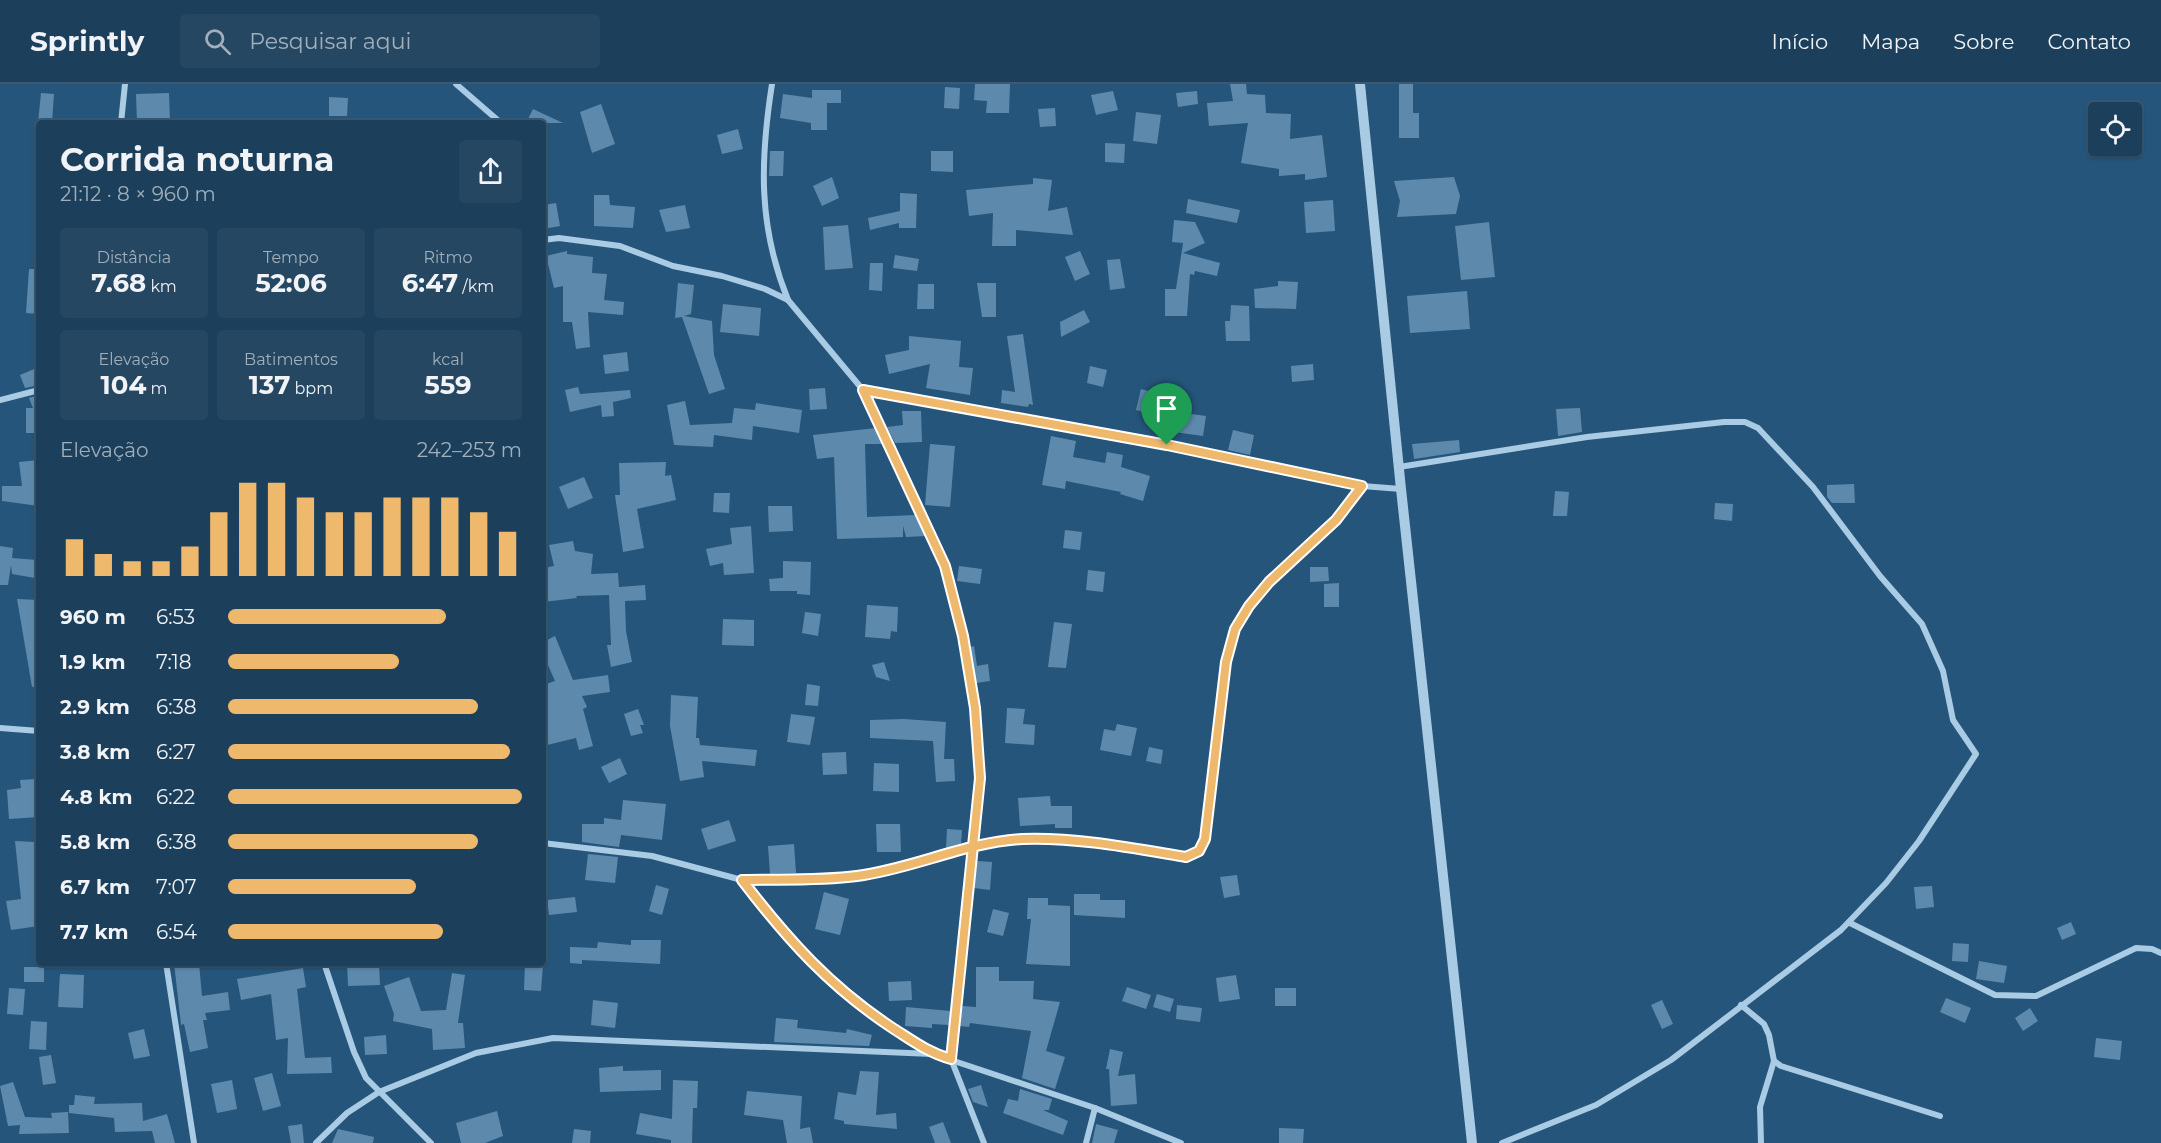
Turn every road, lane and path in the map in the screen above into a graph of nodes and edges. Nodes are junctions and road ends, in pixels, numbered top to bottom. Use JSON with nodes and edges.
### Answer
{"nodes":[{"id":1,"x":125,"y":84,"type":"edge"},
{"id":2,"x":456,"y":84,"type":"edge"},
{"id":3,"x":772,"y":84,"type":"edge"},
{"id":4,"x":1360,"y":84,"type":"edge"},
{"id":5,"x":121,"y":120,"type":"edge"},
{"id":6,"x":498,"y":120,"type":"edge"},
{"id":7,"x":546,"y":240,"type":"edge"},
{"id":8,"x":788,"y":300,"type":"junction"},
{"id":9,"x":863,"y":390,"type":"junction"},
{"id":10,"x":36,"y":391,"type":"edge"},
{"id":11,"x":0,"y":400,"type":"edge"},
{"id":12,"x":1399,"y":467,"type":"junction"},
{"id":13,"x":1362,"y":486,"type":"junction"},
{"id":14,"x":1401,"y":489,"type":"junction"},
{"id":15,"x":0,"y":728,"type":"edge"},
{"id":16,"x":36,"y":730,"type":"edge"},
{"id":17,"x":546,"y":843,"type":"edge"},
{"id":18,"x":972,"y":849,"type":"junction"},
{"id":19,"x":742,"y":880,"type":"junction"},
{"id":20,"x":1850,"y":923,"type":"junction"},
{"id":21,"x":2161,"y":953,"type":"edge"},
{"id":22,"x":166,"y":966,"type":"edge"},
{"id":23,"x":325,"y":966,"type":"edge"},
{"id":24,"x":1741,"y":1005,"type":"junction"},
{"id":25,"x":933,"y":1054,"type":"junction"},
{"id":26,"x":951,"y":1059,"type":"junction"},
{"id":27,"x":1774,"y":1060,"type":"junction"},
{"id":28,"x":379,"y":1092,"type":"junction"},
{"id":29,"x":1095,"y":1108,"type":"junction"},
{"id":30,"x":1940,"y":1116,"type":"dead end"},
{"id":31,"x":194,"y":1143,"type":"edge"},
{"id":32,"x":316,"y":1143,"type":"edge"},
{"id":33,"x":431,"y":1143,"type":"edge"},
{"id":34,"x":984,"y":1143,"type":"edge"},
{"id":35,"x":1086,"y":1143,"type":"edge"},
{"id":36,"x":1182,"y":1143,"type":"edge"},
{"id":37,"x":1472,"y":1143,"type":"edge"},
{"id":38,"x":1502,"y":1143,"type":"edge"},
{"id":39,"x":1761,"y":1143,"type":"edge"}],
"edges":[{"from":1,"to":5,"type":"street"},
{"from":2,"to":6,"type":"street"},
{"from":3,"to":8,"type":"street"},
{"from":4,"to":12,"type":"street"},
{"from":7,"to":8,"type":"street"},
{"from":8,"to":9,"type":"street"},
{"from":9,"to":13,"type":"street"},
{"from":9,"to":18,"type":"street"},
{"from":10,"to":11,"type":"street"},
{"from":12,"to":14,"type":"street"},
{"from":12,"to":20,"type":"street"},
{"from":13,"to":14,"type":"street"},
{"from":13,"to":18,"type":"street"},
{"from":14,"to":37,"type":"street"},
{"from":15,"to":16,"type":"street"},
{"from":17,"to":19,"type":"street"},
{"from":18,"to":19,"type":"street"},
{"from":18,"to":26,"type":"street"},
{"from":19,"to":25,"type":"street"},
{"from":20,"to":21,"type":"street"},
{"from":20,"to":24,"type":"street"},
{"from":22,"to":31,"type":"street"},
{"from":23,"to":28,"type":"street"},
{"from":24,"to":27,"type":"street"},
{"from":24,"to":38,"type":"street"},
{"from":25,"to":26,"type":"street"},
{"from":25,"to":28,"type":"street"},
{"from":26,"to":29,"type":"street"},
{"from":26,"to":34,"type":"street"},
{"from":27,"to":30,"type":"street"},
{"from":27,"to":39,"type":"street"},
{"from":28,"to":32,"type":"street"},
{"from":28,"to":33,"type":"street"},
{"from":29,"to":35,"type":"street"},
{"from":29,"to":36,"type":"street"}]}
